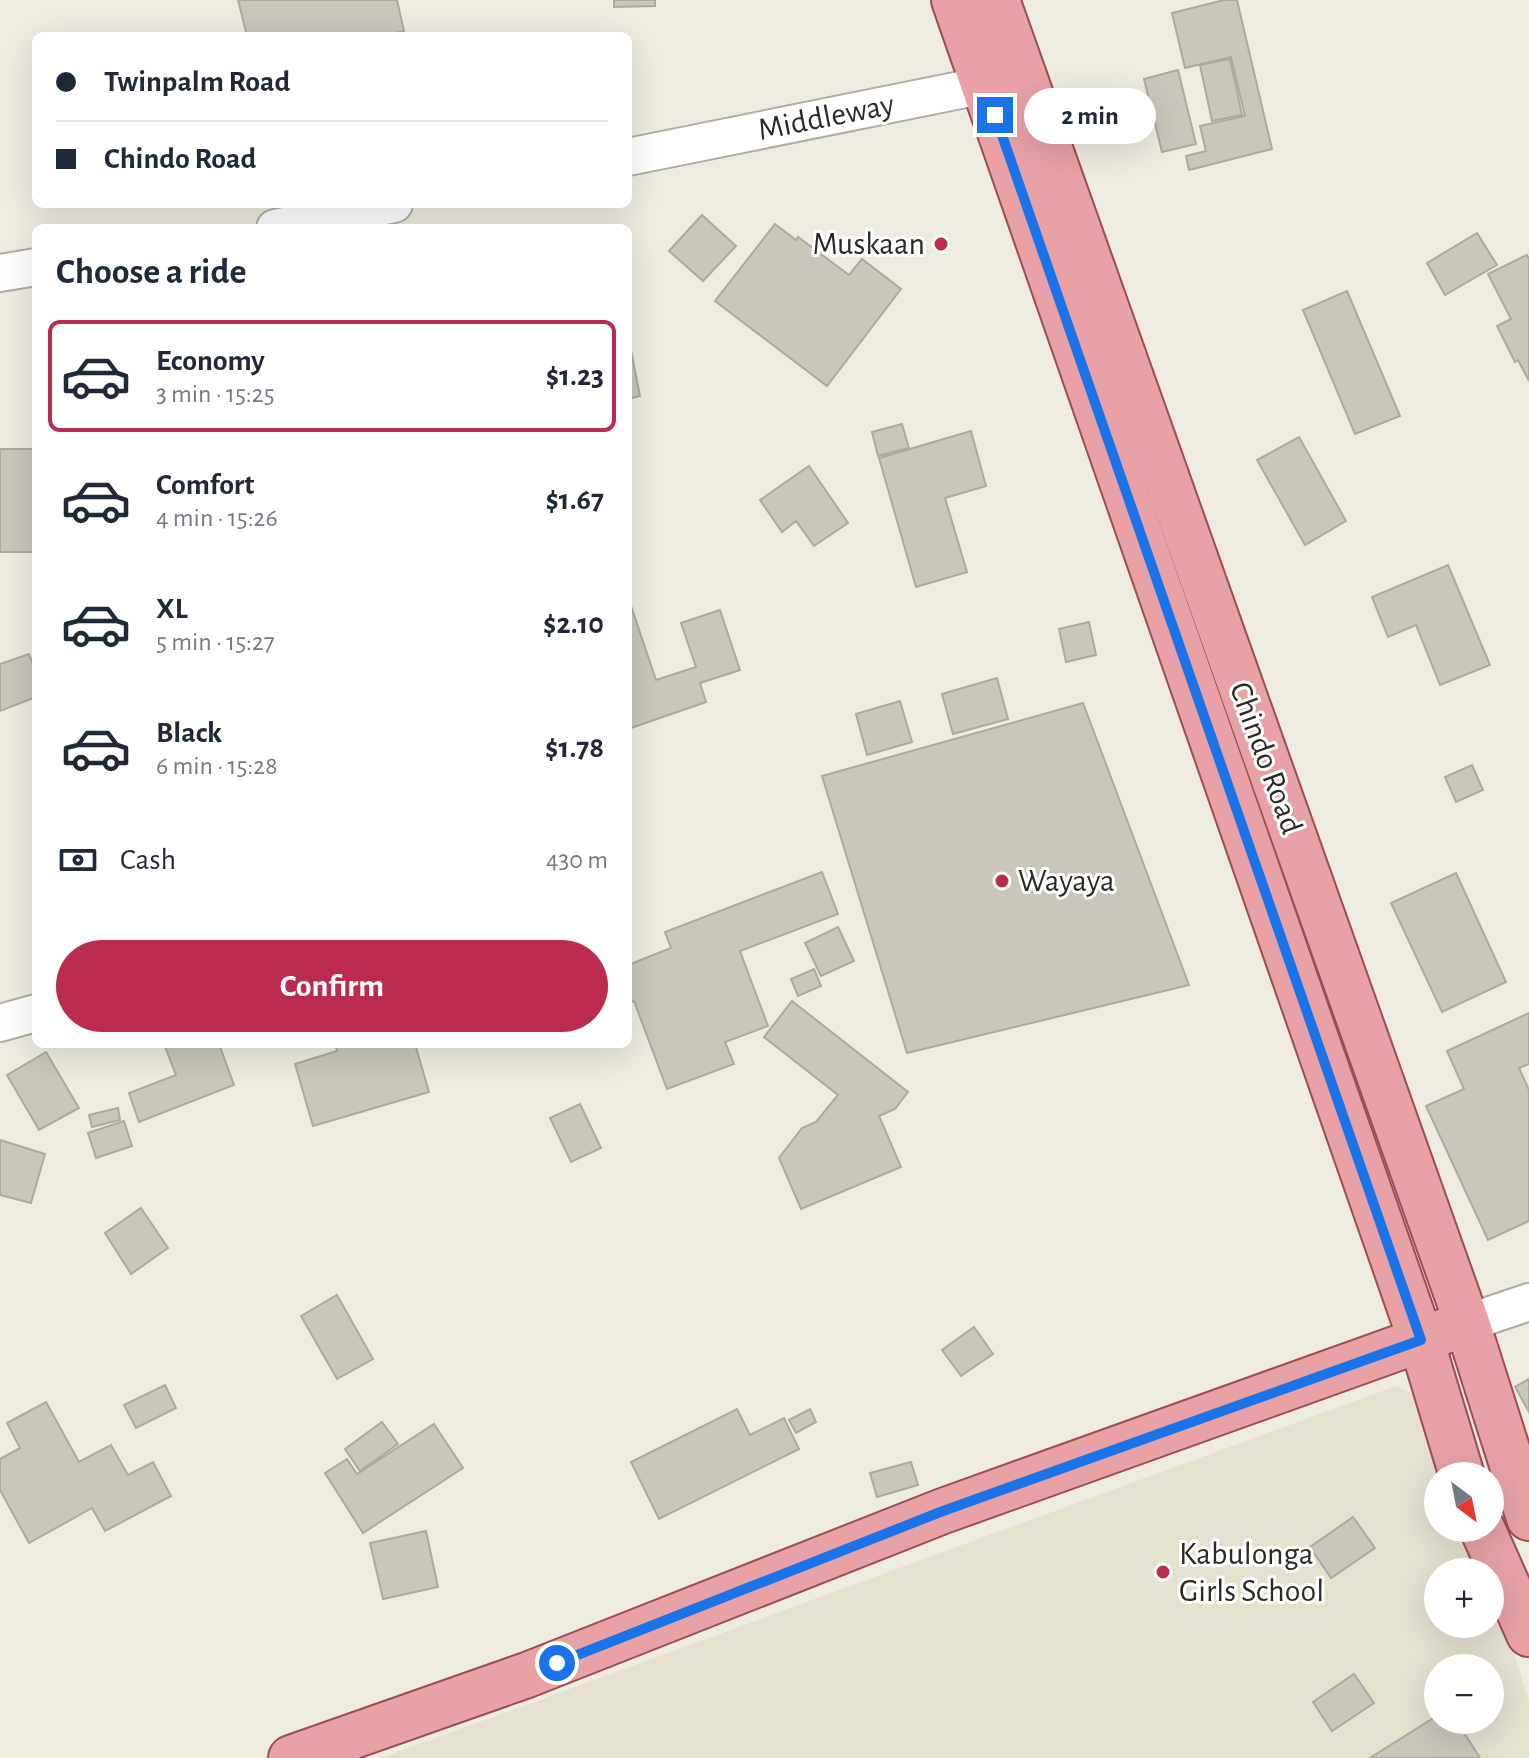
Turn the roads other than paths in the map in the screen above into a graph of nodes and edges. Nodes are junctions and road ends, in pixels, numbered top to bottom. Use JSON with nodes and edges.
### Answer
{"nodes":[{"id":1,"x":954,"y":0,"type":"edge"},
{"id":2,"x":997,"y":0,"type":"edge"},
{"id":3,"x":1003,"y":78,"type":"junction"},
{"id":4,"x":632,"y":156,"type":"edge"},
{"id":5,"x":374,"y":208,"type":"edge"},
{"id":6,"x":295,"y":224,"type":"edge"},
{"id":7,"x":32,"y":268,"type":"edge"},
{"id":8,"x":0,"y":273,"type":"edge"},
{"id":9,"x":32,"y":1014,"type":"edge"},
{"id":10,"x":0,"y":1023,"type":"edge"},
{"id":11,"x":1529,"y":1302,"type":"edge"},
{"id":12,"x":1467,"y":1323,"type":"junction"},
{"id":13,"x":1421,"y":1340,"type":"junction"},
{"id":14,"x":1458,"y":1462,"type":"edge"},
{"id":15,"x":1529,"y":1518,"type":"edge"},
{"id":16,"x":1488,"y":1542,"type":"edge"},
{"id":17,"x":1529,"y":1634,"type":"edge"},
{"id":18,"x":291,"y":1758,"type":"edge"}],
"edges":[{"from":1,"to":3,"type":"main road","name":"Chindo Road"},
{"from":2,"to":3,"type":"main road","name":"Chindo Road"},
{"from":3,"to":4,"type":"street","name":"Middleway"},
{"from":3,"to":12,"type":"main road","name":"Chindo Road"},
{"from":3,"to":13,"type":"main road","name":"Chindo Road"},
{"from":5,"to":6,"type":"street"},
{"from":7,"to":8,"type":"street"},
{"from":9,"to":10,"type":"street"},
{"from":11,"to":12,"type":"street"},
{"from":12,"to":13,"type":"main road"},
{"from":12,"to":15,"type":"main road","name":"Chindo Road"},
{"from":13,"to":14,"type":"main road","name":"Chindo Road"},
{"from":13,"to":18,"type":"main road"},
{"from":16,"to":17,"type":"main road"}]}
